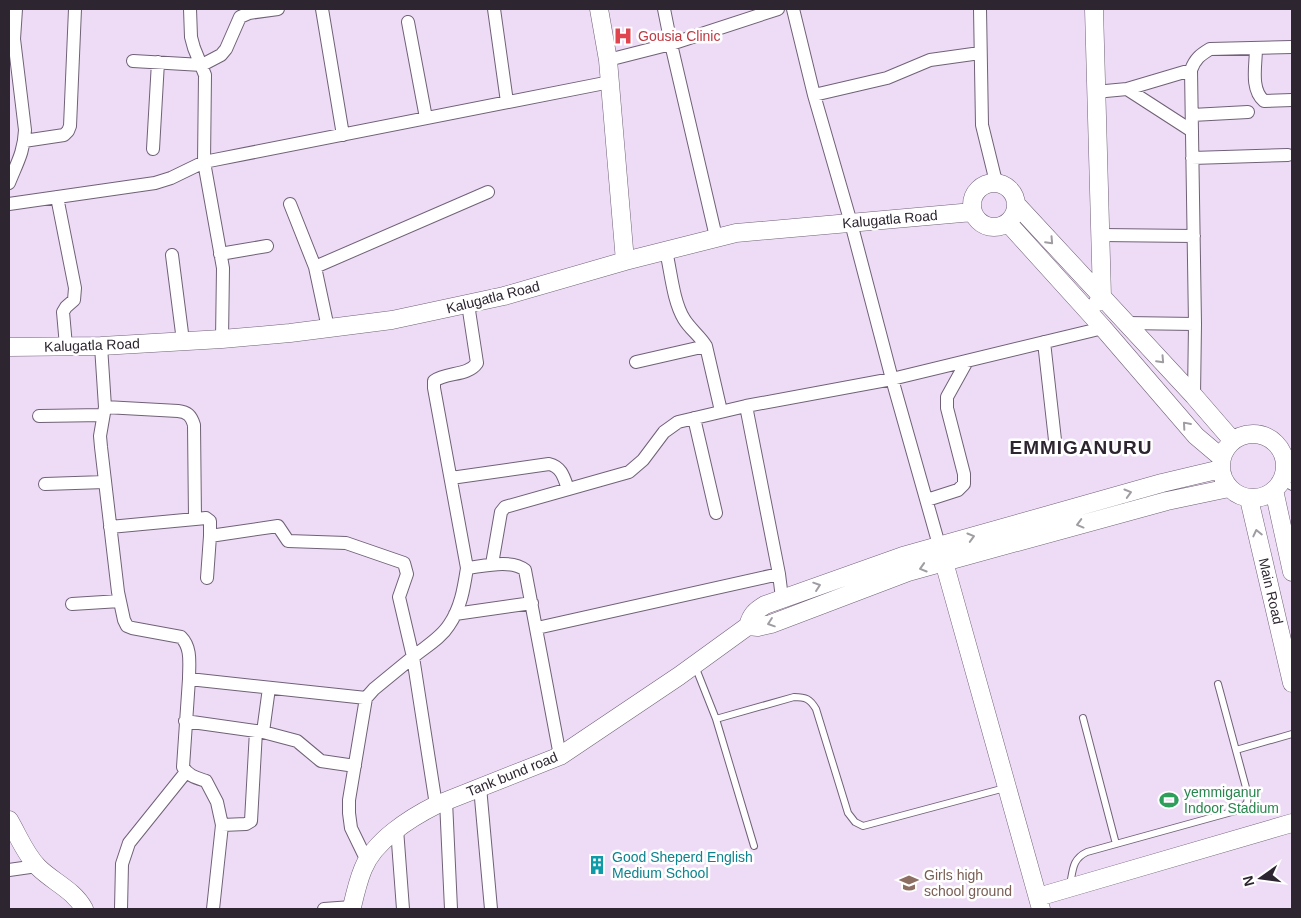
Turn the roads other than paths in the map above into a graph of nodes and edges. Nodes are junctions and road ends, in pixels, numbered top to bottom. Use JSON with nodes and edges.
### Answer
{"nodes":[{"id":1,"x":16,"y":9,"type":"edge"},
{"id":2,"x":75,"y":9,"type":"edge"},
{"id":3,"x":190,"y":9,"type":"edge"},
{"id":4,"x":278,"y":9,"type":"edge"},
{"id":5,"x":322,"y":9,"type":"edge"},
{"id":6,"x":494,"y":9,"type":"edge"},
{"id":7,"x":599,"y":9,"type":"edge"},
{"id":8,"x":664,"y":9,"type":"edge"},
{"id":9,"x":778,"y":9,"type":"edge"},
{"id":10,"x":793,"y":9,"type":"edge"},
{"id":11,"x":980,"y":9,"type":"edge"},
{"id":12,"x":1094,"y":9,"type":"edge"},
{"id":13,"x":408,"y":22,"type":"dead end"},
{"id":14,"x":671,"y":44,"type":"junction"},
{"id":15,"x":1292,"y":47,"type":"edge"},
{"id":16,"x":1256,"y":48,"type":"junction"},
{"id":17,"x":980,"y":53,"type":"junction"},
{"id":18,"x":608,"y":60,"type":"junction"},
{"id":19,"x":133,"y":61,"type":"dead end"},
{"id":20,"x":158,"y":62,"type":"junction"},
{"id":21,"x":202,"y":65,"type":"junction"},
{"id":22,"x":1191,"y":70,"type":"junction"},
{"id":23,"x":610,"y":82,"type":"junction"},
{"id":24,"x":1128,"y":89,"type":"junction"},
{"id":25,"x":1095,"y":92,"type":"junction"},
{"id":26,"x":814,"y":95,"type":"junction"},
{"id":27,"x":1292,"y":100,"type":"edge"},
{"id":28,"x":507,"y":102,"type":"junction"},
{"id":29,"x":1248,"y":112,"type":"dead end"},
{"id":30,"x":1192,"y":115,"type":"junction"},
{"id":31,"x":426,"y":118,"type":"junction"},
{"id":32,"x":1192,"y":131,"type":"junction"},
{"id":33,"x":343,"y":135,"type":"junction"},
{"id":34,"x":23,"y":147,"type":"junction"},
{"id":35,"x":153,"y":149,"type":"dead end"},
{"id":36,"x":9,"y":155,"type":"edge"},
{"id":37,"x":1288,"y":156,"type":"dead end"},
{"id":38,"x":1192,"y":158,"type":"junction"},
{"id":39,"x":204,"y":162,"type":"junction"},
{"id":40,"x":996,"y":182,"type":"junction"},
{"id":41,"x":9,"y":183,"type":"edge"},
{"id":42,"x":488,"y":192,"type":"dead end"},
{"id":43,"x":57,"y":197,"type":"junction"},
{"id":44,"x":9,"y":204,"type":"edge"},
{"id":45,"x":290,"y":204,"type":"dead end"},
{"id":46,"x":1017,"y":205,"type":"junction"},
{"id":47,"x":973,"y":212,"type":"junction"},
{"id":48,"x":851,"y":223,"type":"junction"},
{"id":49,"x":1008,"y":223,"type":"junction"},
{"id":50,"x":1101,"y":235,"type":"junction"},
{"id":51,"x":1194,"y":236,"type":"junction"},
{"id":52,"x":716,"y":238,"type":"junction"},
{"id":53,"x":267,"y":246,"type":"dead end"},
{"id":54,"x":666,"y":251,"type":"junction"},
{"id":55,"x":220,"y":254,"type":"junction"},
{"id":56,"x":172,"y":255,"type":"dead end"},
{"id":57,"x":625,"y":261,"type":"junction"},
{"id":58,"x":315,"y":267,"type":"junction"},
{"id":59,"x":1102,"y":297,"type":"junction"},
{"id":60,"x":468,"y":304,"type":"junction"},
{"id":61,"x":1089,"y":312,"type":"junction"},
{"id":62,"x":1126,"y":323,"type":"junction"},
{"id":63,"x":1195,"y":324,"type":"junction"},
{"id":64,"x":328,"y":328,"type":"junction"},
{"id":65,"x":1103,"y":328,"type":"junction"},
{"id":66,"x":222,"y":338,"type":"junction"},
{"id":67,"x":183,"y":341,"type":"junction"},
{"id":68,"x":1044,"y":342,"type":"junction"},
{"id":69,"x":66,"y":346,"type":"junction"},
{"id":70,"x":101,"y":346,"type":"junction"},
{"id":71,"x":706,"y":346,"type":"junction"},
{"id":72,"x":9,"y":347,"type":"edge"},
{"id":73,"x":967,"y":361,"type":"junction"},
{"id":74,"x":636,"y":362,"type":"dead end"},
{"id":75,"x":892,"y":379,"type":"junction"},
{"id":76,"x":1194,"y":396,"type":"junction"},
{"id":77,"x":746,"y":406,"type":"junction"},
{"id":78,"x":104,"y":411,"type":"junction"},
{"id":79,"x":722,"y":411,"type":"junction"},
{"id":80,"x":39,"y":416,"type":"dead end"},
{"id":81,"x":694,"y":418,"type":"junction"},
{"id":82,"x":1055,"y":440,"type":"dead end"},
{"id":83,"x":1233,"y":441,"type":"junction"},
{"id":84,"x":1286,"y":444,"type":"edge"},
{"id":85,"x":1222,"y":464,"type":"junction"},
{"id":86,"x":1285,"y":477,"type":"edge"},
{"id":87,"x":451,"y":478,"type":"junction"},
{"id":88,"x":105,"y":482,"type":"junction"},
{"id":89,"x":45,"y":484,"type":"dead end"},
{"id":90,"x":1229,"y":488,"type":"junction"},
{"id":91,"x":568,"y":489,"type":"junction"},
{"id":92,"x":1249,"y":499,"type":"junction"},
{"id":93,"x":927,"y":500,"type":"junction"},
{"id":94,"x":716,"y":513,"type":"dead end"},
{"id":95,"x":196,"y":518,"type":"junction"},
{"id":96,"x":110,"y":527,"type":"junction"},
{"id":97,"x":210,"y":536,"type":"junction"},
{"id":98,"x":942,"y":554,"type":"junction"},
{"id":99,"x":492,"y":564,"type":"junction"},
{"id":100,"x":467,"y":568,"type":"junction"},
{"id":101,"x":1292,"y":572,"type":"edge"},
{"id":102,"x":779,"y":574,"type":"junction"},
{"id":103,"x":207,"y":578,"type":"dead end"},
{"id":104,"x":782,"y":598,"type":"junction"},
{"id":105,"x":120,"y":601,"type":"junction"},
{"id":106,"x":532,"y":603,"type":"junction"},
{"id":107,"x":72,"y":604,"type":"dead end"},
{"id":108,"x":456,"y":614,"type":"junction"},
{"id":109,"x":748,"y":626,"type":"junction"},
{"id":110,"x":537,"y":628,"type":"junction"},
{"id":111,"x":413,"y":657,"type":"junction"},
{"id":112,"x":694,"y":665,"type":"junction"},
{"id":113,"x":189,"y":679,"type":"junction"},
{"id":114,"x":1292,"y":683,"type":"edge"},
{"id":115,"x":1218,"y":684,"type":"dead end"},
{"id":116,"x":269,"y":688,"type":"junction"},
{"id":117,"x":366,"y":698,"type":"junction"},
{"id":118,"x":1082,"y":718,"type":"dead end"},
{"id":119,"x":716,"y":720,"type":"junction"},
{"id":120,"x":185,"y":721,"type":"junction"},
{"id":121,"x":259,"y":732,"type":"junction"},
{"id":122,"x":1292,"y":734,"type":"edge"},
{"id":123,"x":1236,"y":750,"type":"junction"},
{"id":124,"x":560,"y":756,"type":"junction"},
{"id":125,"x":355,"y":766,"type":"junction"},
{"id":126,"x":186,"y":772,"type":"junction"},
{"id":127,"x":480,"y":787,"type":"junction"},
{"id":128,"x":1006,"y":788,"type":"junction"},
{"id":129,"x":441,"y":803,"type":"junction"},
{"id":130,"x":9,"y":820,"type":"edge"},
{"id":131,"x":1292,"y":823,"type":"edge"},
{"id":132,"x":222,"y":825,"type":"junction"},
{"id":133,"x":397,"y":829,"type":"junction"},
{"id":134,"x":1116,"y":844,"type":"junction"},
{"id":135,"x":754,"y":846,"type":"dead end"},
{"id":136,"x":367,"y":861,"type":"junction"},
{"id":137,"x":37,"y":866,"type":"junction"},
{"id":138,"x":9,"y":870,"type":"edge"},
{"id":139,"x":1070,"y":888,"type":"junction"},
{"id":140,"x":1039,"y":903,"type":"edge"},
{"id":141,"x":84,"y":909,"type":"edge"},
{"id":142,"x":121,"y":909,"type":"edge"},
{"id":143,"x":213,"y":909,"type":"edge"},
{"id":144,"x":324,"y":909,"type":"edge"},
{"id":145,"x":352,"y":909,"type":"edge"},
{"id":146,"x":403,"y":909,"type":"edge"},
{"id":147,"x":452,"y":909,"type":"edge"},
{"id":148,"x":491,"y":909,"type":"edge"}],
"edges":[{"from":1,"to":34,"type":"street"},
{"from":2,"to":34,"type":"street"},
{"from":3,"to":21,"type":"street"},
{"from":4,"to":21,"type":"street"},
{"from":5,"to":33,"type":"street"},
{"from":6,"to":28,"type":"street"},
{"from":7,"to":18,"type":"street"},
{"from":8,"to":14,"type":"street"},
{"from":9,"to":14,"type":"street"},
{"from":10,"to":26,"type":"street"},
{"from":11,"to":17,"type":"street"},
{"from":12,"to":25,"type":"street"},
{"from":13,"to":31,"type":"street"},
{"from":14,"to":18,"type":"street"},
{"from":14,"to":52,"type":"street"},
{"from":15,"to":16,"type":"street"},
{"from":16,"to":22,"type":"street"},
{"from":16,"to":27,"type":"street"},
{"from":17,"to":26,"type":"street"},
{"from":17,"to":40,"type":"street"},
{"from":18,"to":23,"type":"street"},
{"from":19,"to":20,"type":"street"},
{"from":20,"to":21,"type":"street"},
{"from":20,"to":35,"type":"street"},
{"from":21,"to":39,"type":"street"},
{"from":22,"to":24,"type":"street"},
{"from":22,"to":30,"type":"street"},
{"from":23,"to":28,"type":"street"},
{"from":23,"to":57,"type":"street"},
{"from":24,"to":25,"type":"street"},
{"from":24,"to":32,"type":"street"},
{"from":25,"to":50,"type":"street"},
{"from":26,"to":48,"type":"street"},
{"from":28,"to":31,"type":"street"},
{"from":29,"to":30,"type":"street"},
{"from":30,"to":32,"type":"street"},
{"from":31,"to":33,"type":"street"},
{"from":32,"to":38,"type":"street"},
{"from":33,"to":39,"type":"street"},
{"from":34,"to":36,"type":"street"},
{"from":34,"to":41,"type":"street"},
{"from":37,"to":38,"type":"street"},
{"from":38,"to":51,"type":"street"},
{"from":39,"to":43,"type":"street"},
{"from":39,"to":55,"type":"street"},
{"from":40,"to":46,"type":"street"},
{"from":40,"to":47,"type":"street"},
{"from":42,"to":58,"type":"street"},
{"from":43,"to":44,"type":"street"},
{"from":43,"to":69,"type":"street"},
{"from":45,"to":58,"type":"street"},
{"from":46,"to":49,"type":"street"},
{"from":46,"to":59,"type":"street","one_way":true},
{"from":47,"to":48,"type":"street","name":"Kalugatla Road"},
{"from":47,"to":49,"type":"street"},
{"from":48,"to":52,"type":"street","name":"Kalugatla Road"},
{"from":48,"to":75,"type":"street"},
{"from":49,"to":61,"type":"street"},
{"from":50,"to":51,"type":"street"},
{"from":50,"to":59,"type":"street"},
{"from":51,"to":63,"type":"street"},
{"from":52,"to":54,"type":"street","name":"Kalugatla Road"},
{"from":53,"to":55,"type":"street"},
{"from":54,"to":57,"type":"street","name":"Kalugatla Road"},
{"from":54,"to":71,"type":"street"},
{"from":55,"to":66,"type":"street"},
{"from":56,"to":67,"type":"street"},
{"from":57,"to":60,"type":"street","name":"Kalugatla Road"},
{"from":58,"to":64,"type":"street"},
{"from":59,"to":61,"type":"street"},
{"from":59,"to":62,"type":"street"},
{"from":60,"to":64,"type":"street","name":"Kalugatla Road"},
{"from":60,"to":87,"type":"street"},
{"from":61,"to":65,"type":"street"},
{"from":62,"to":63,"type":"street"},
{"from":62,"to":76,"type":"street","one_way":true},
{"from":63,"to":76,"type":"street"},
{"from":64,"to":66,"type":"street","name":"Kalugatla Road"},
{"from":65,"to":68,"type":"street"},
{"from":85,"to":65,"type":"street","one_way":true},
{"from":66,"to":67,"type":"street","name":"Kalugatla Road"},
{"from":67,"to":70,"type":"street","name":"Kalugatla Road"},
{"from":68,"to":73,"type":"street"},
{"from":68,"to":82,"type":"street"},
{"from":69,"to":70,"type":"street","name":"Kalugatla Road"},
{"from":69,"to":72,"type":"street","name":"Kalugatla Road"},
{"from":70,"to":78,"type":"street"},
{"from":71,"to":74,"type":"street"},
{"from":71,"to":79,"type":"street"},
{"from":73,"to":75,"type":"street"},
{"from":73,"to":93,"type":"street"},
{"from":75,"to":77,"type":"street"},
{"from":75,"to":93,"type":"street"},
{"from":76,"to":83,"type":"street"},
{"from":77,"to":79,"type":"street"},
{"from":77,"to":102,"type":"street"},
{"from":78,"to":80,"type":"street"},
{"from":78,"to":88,"type":"street"},
{"from":78,"to":95,"type":"street"},
{"from":79,"to":81,"type":"street"},
{"from":81,"to":91,"type":"street"},
{"from":81,"to":94,"type":"street"},
{"from":83,"to":84,"type":"street"},
{"from":83,"to":85,"type":"street"},
{"from":84,"to":86,"type":"street"},
{"from":85,"to":90,"type":"street"},
{"from":98,"to":85,"type":"street","one_way":true},
{"from":86,"to":92,"type":"street"},
{"from":86,"to":101,"type":"street","name":"Main Road"},
{"from":87,"to":91,"type":"street"},
{"from":87,"to":100,"type":"street"},
{"from":88,"to":89,"type":"street"},
{"from":88,"to":96,"type":"street"},
{"from":90,"to":92,"type":"street"},
{"from":90,"to":98,"type":"street","one_way":true},
{"from":91,"to":99,"type":"street"},
{"from":114,"to":92,"type":"street","name":"Main Road","one_way":true},
{"from":93,"to":98,"type":"street"},
{"from":95,"to":96,"type":"street"},
{"from":95,"to":97,"type":"street"},
{"from":96,"to":105,"type":"street"},
{"from":97,"to":103,"type":"street"},
{"from":97,"to":111,"type":"street"},
{"from":104,"to":98,"type":"street","one_way":true},
{"from":98,"to":109,"type":"street","one_way":true},
{"from":98,"to":128,"type":"street"},
{"from":99,"to":100,"type":"street"},
{"from":99,"to":106,"type":"street"},
{"from":100,"to":108,"type":"street"},
{"from":102,"to":104,"type":"street"},
{"from":102,"to":110,"type":"street"},
{"from":104,"to":109,"type":"street"},
{"from":105,"to":107,"type":"street"},
{"from":105,"to":113,"type":"street"},
{"from":106,"to":108,"type":"street"},
{"from":106,"to":110,"type":"street"},
{"from":108,"to":111,"type":"street"},
{"from":109,"to":112,"type":"street","name":"Tank bund road"},
{"from":110,"to":124,"type":"street"},
{"from":111,"to":117,"type":"street"},
{"from":111,"to":129,"type":"street"},
{"from":112,"to":119,"type":"lane"},
{"from":112,"to":124,"type":"street","name":"Tank bund road"},
{"from":113,"to":116,"type":"street"},
{"from":113,"to":120,"type":"street"},
{"from":115,"to":123,"type":"lane"},
{"from":116,"to":117,"type":"street"},
{"from":116,"to":121,"type":"street"},
{"from":117,"to":125,"type":"street"},
{"from":118,"to":134,"type":"lane"},
{"from":119,"to":128,"type":"lane"},
{"from":119,"to":135,"type":"lane"},
{"from":120,"to":121,"type":"street"},
{"from":120,"to":126,"type":"street"},
{"from":121,"to":125,"type":"street"},
{"from":121,"to":132,"type":"street"},
{"from":122,"to":123,"type":"lane"},
{"from":123,"to":134,"type":"lane"},
{"from":124,"to":127,"type":"street","name":"Tank bund road"},
{"from":125,"to":136,"type":"street"},
{"from":126,"to":132,"type":"street"},
{"from":126,"to":142,"type":"street"},
{"from":127,"to":129,"type":"street","name":"Tank bund road"},
{"from":127,"to":148,"type":"street"},
{"from":128,"to":140,"type":"street"},
{"from":129,"to":133,"type":"street","name":"Tank bund road"},
{"from":129,"to":147,"type":"street"},
{"from":130,"to":137,"type":"street"},
{"from":131,"to":139,"type":"street"},
{"from":132,"to":143,"type":"street"},
{"from":133,"to":136,"type":"street","name":"Tank bund road"},
{"from":133,"to":146,"type":"street"},
{"from":134,"to":139,"type":"lane"},
{"from":136,"to":145,"type":"street","name":"Tank bund road"},
{"from":137,"to":138,"type":"street"},
{"from":137,"to":141,"type":"street"},
{"from":139,"to":140,"type":"street"},
{"from":144,"to":145,"type":"street"}]}
